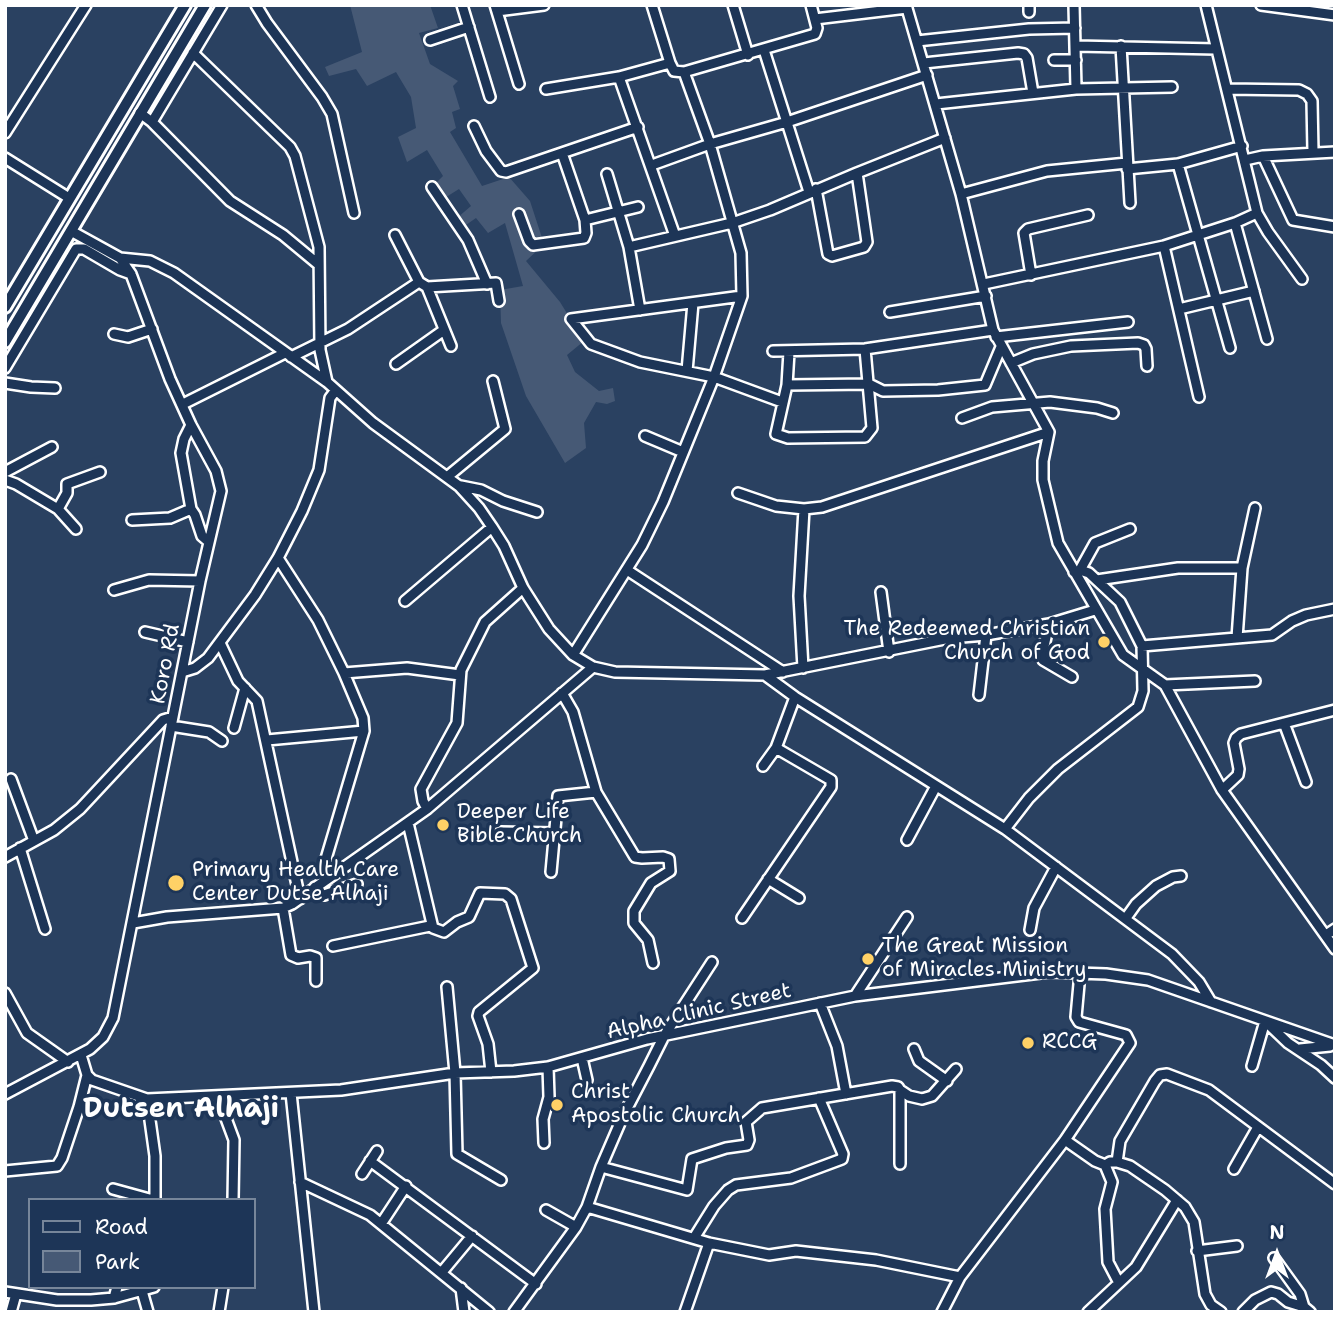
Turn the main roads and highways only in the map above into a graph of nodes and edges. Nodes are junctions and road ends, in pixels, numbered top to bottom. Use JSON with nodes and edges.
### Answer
{"nodes":[{"id":1,"x":185,"y":5,"type":"edge"},
{"id":2,"x":205,"y":5,"type":"edge"},
{"id":3,"x":5,"y":307,"type":"edge"},
{"id":4,"x":5,"y":342,"type":"edge"}],
"edges":[{"from":1,"to":3,"type":"main road"},
{"from":2,"to":4,"type":"main road"}]}
